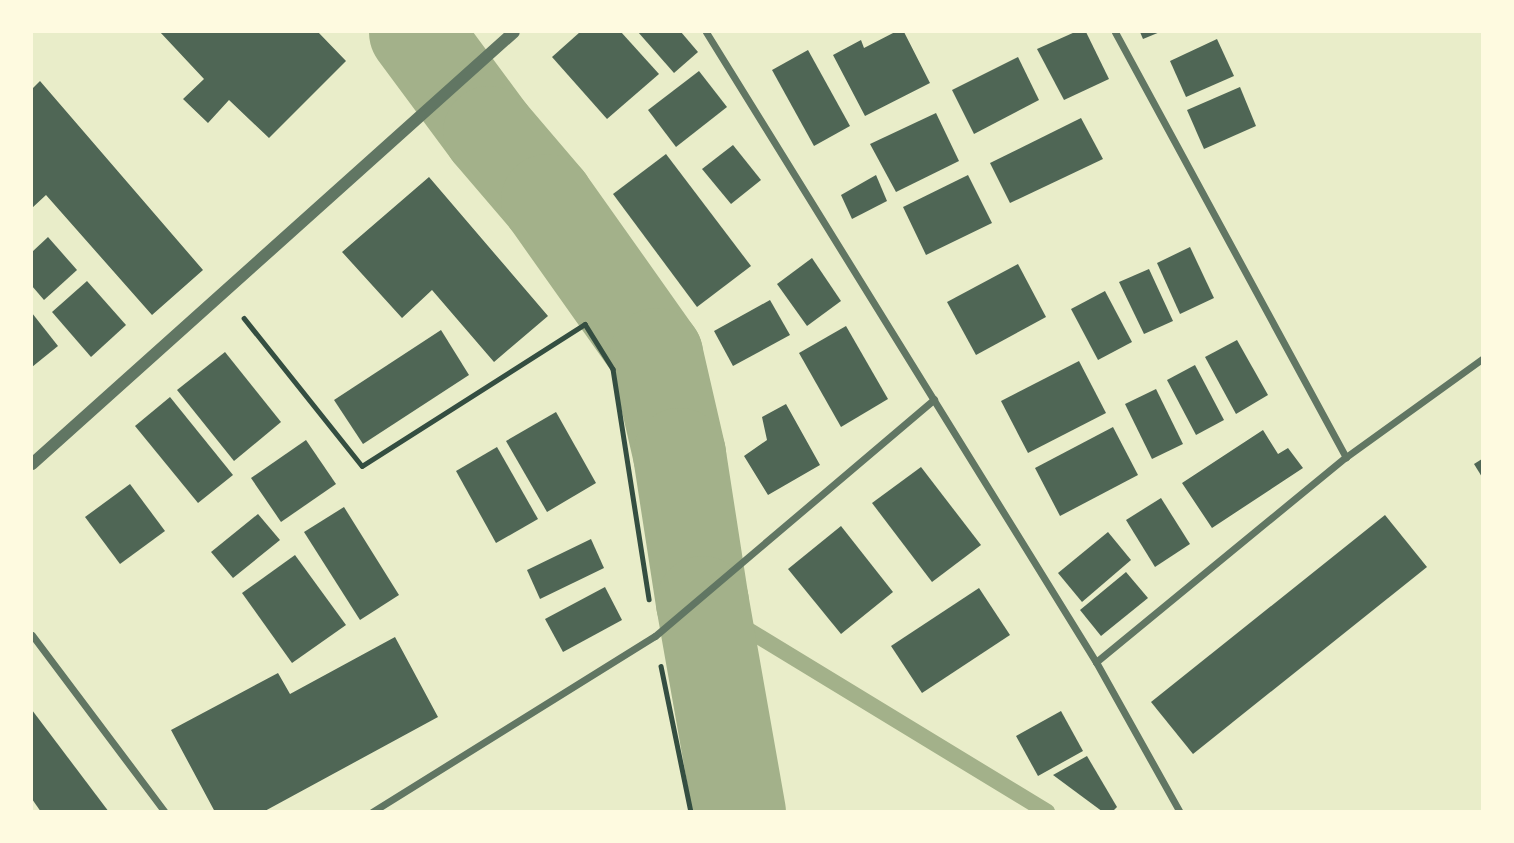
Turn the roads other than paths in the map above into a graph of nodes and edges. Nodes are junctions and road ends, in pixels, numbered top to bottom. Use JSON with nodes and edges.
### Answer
{"nodes":[{"id":1,"x":706,"y":32,"type":"edge"},
{"id":2,"x":1115,"y":32,"type":"edge"},
{"id":3,"x":505,"y":34,"type":"edge"},
{"id":4,"x":1482,"y":359,"type":"edge"},
{"id":5,"x":934,"y":399,"type":"junction"},
{"id":6,"x":1346,"y":457,"type":"junction"},
{"id":7,"x":32,"y":464,"type":"edge"},
{"id":8,"x":32,"y":635,"type":"edge"},
{"id":9,"x":1096,"y":663,"type":"junction"},
{"id":10,"x":164,"y":811,"type":"edge"},
{"id":11,"x":372,"y":811,"type":"edge"},
{"id":12,"x":1180,"y":811,"type":"edge"}],
"edges":[{"from":1,"to":5,"type":"street"},
{"from":2,"to":6,"type":"street"},
{"from":3,"to":7,"type":"street"},
{"from":4,"to":6,"type":"street"},
{"from":5,"to":9,"type":"street"},
{"from":5,"to":11,"type":"street"},
{"from":6,"to":9,"type":"street"},
{"from":8,"to":10,"type":"street"},
{"from":9,"to":12,"type":"street"}]}
